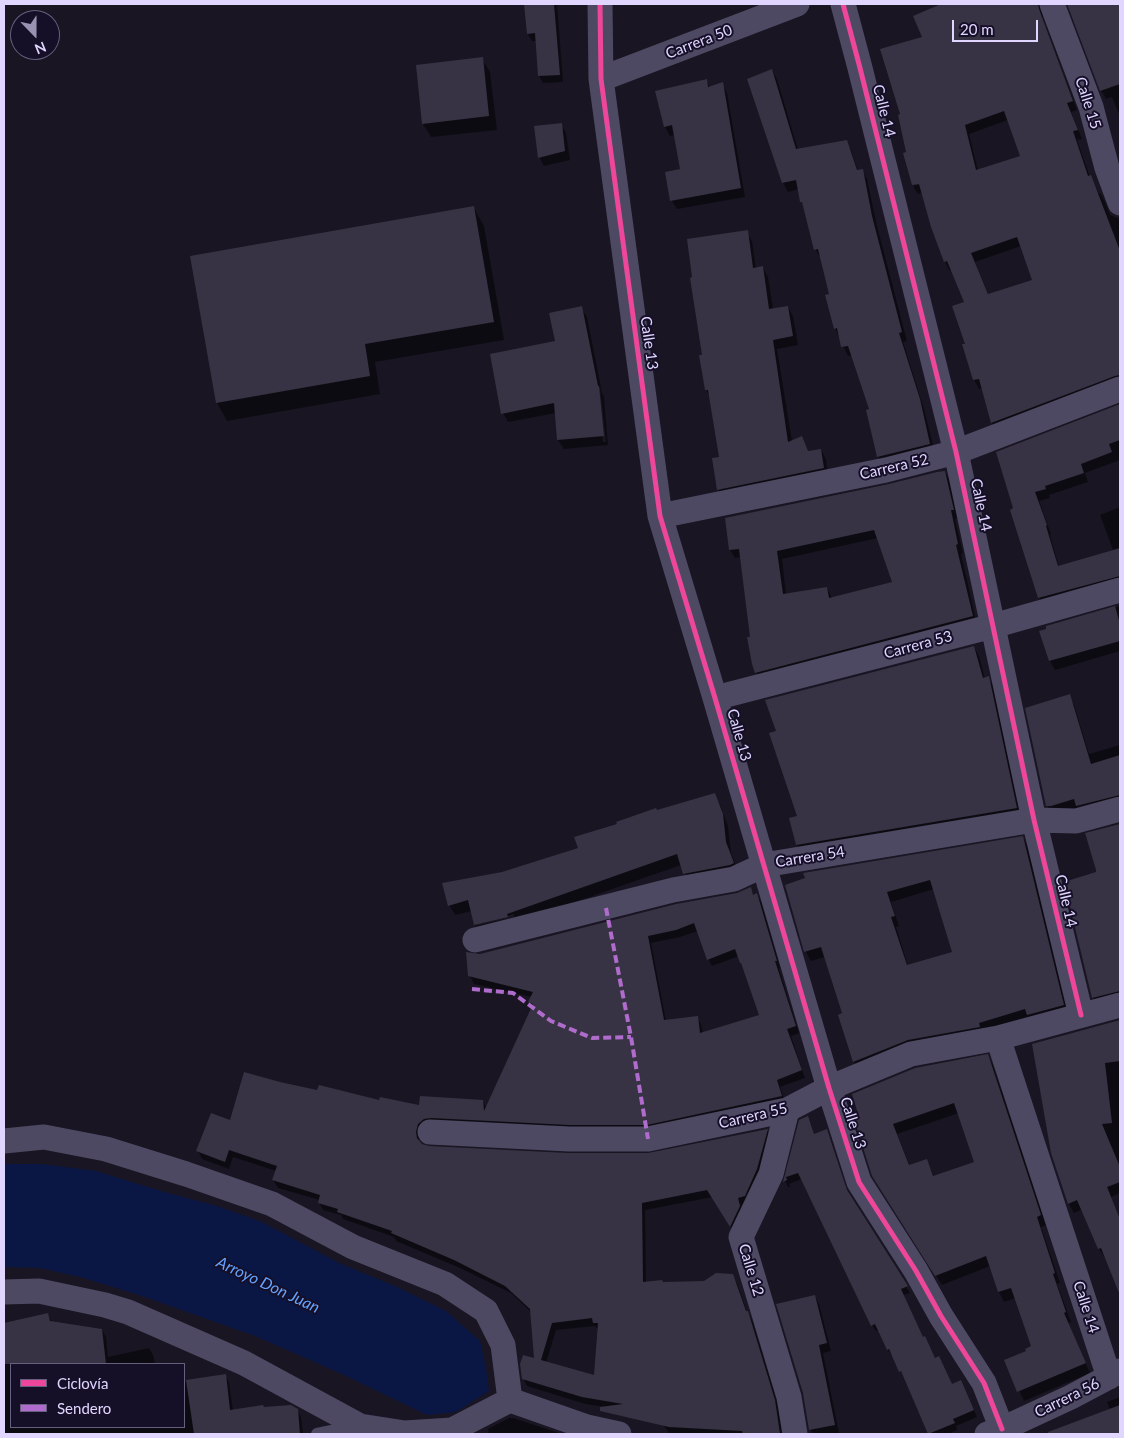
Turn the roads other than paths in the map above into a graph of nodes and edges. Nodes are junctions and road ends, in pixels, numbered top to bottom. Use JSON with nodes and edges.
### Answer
{"nodes":[{"id":1,"x":600,"y":4,"type":"edge"},
{"id":2,"x":797,"y":4,"type":"edge"},
{"id":3,"x":843,"y":4,"type":"edge"},
{"id":4,"x":1052,"y":4,"type":"edge"},
{"id":5,"x":601,"y":79,"type":"junction"},
{"id":6,"x":1114,"y":165,"type":"edge"},
{"id":7,"x":1120,"y":203,"type":"edge"},
{"id":8,"x":1120,"y":389,"type":"edge"},
{"id":9,"x":956,"y":452,"type":"junction"},
{"id":10,"x":660,"y":516,"type":"junction"},
{"id":11,"x":1120,"y":590,"type":"edge"},
{"id":12,"x":994,"y":626,"type":"junction"},
{"id":13,"x":716,"y":698,"type":"junction"},
{"id":14,"x":1120,"y":808,"type":"edge"},
{"id":15,"x":1034,"y":820,"type":"junction"},
{"id":16,"x":764,"y":865,"type":"junction"},
{"id":17,"x":475,"y":940,"type":"dead end"},
{"id":18,"x":1120,"y":1005,"type":"edge"},
{"id":19,"x":1081,"y":1015,"type":"junction"},
{"id":20,"x":998,"y":1038,"type":"junction"},
{"id":21,"x":829,"y":1088,"type":"junction"},
{"id":22,"x":787,"y":1110,"type":"junction"},
{"id":23,"x":430,"y":1132,"type":"dead end"},
{"id":24,"x":4,"y":1141,"type":"edge"},
{"id":25,"x":4,"y":1292,"type":"edge"},
{"id":26,"x":1115,"y":1374,"type":"edge"},
{"id":27,"x":510,"y":1400,"type":"junction"},
{"id":28,"x":360,"y":1426,"type":"junction"},
{"id":29,"x":994,"y":1432,"type":"edge"},
{"id":30,"x":317,"y":1434,"type":"edge"},
{"id":31,"x":619,"y":1434,"type":"edge"},
{"id":32,"x":795,"y":1434,"type":"edge"}],
"edges":[{"from":1,"to":5,"type":"street","name":"Calle 13"},
{"from":2,"to":5,"type":"street","name":"Carrera 50"},
{"from":3,"to":9,"type":"street","name":"Calle 14"},
{"from":4,"to":6,"type":"street","name":"Calle 15"},
{"from":5,"to":10,"type":"street","name":"Calle 13"},
{"from":6,"to":7,"type":"street","name":"Calle 15"},
{"from":8,"to":9,"type":"street","name":"Carrera 52"},
{"from":9,"to":10,"type":"street","name":"Carrera 52"},
{"from":9,"to":12,"type":"street","name":"Calle 14"},
{"from":10,"to":13,"type":"street","name":"Calle 13"},
{"from":11,"to":12,"type":"street","name":"Carrera 53"},
{"from":12,"to":13,"type":"street","name":"Carrera 53"},
{"from":12,"to":15,"type":"street","name":"Calle 14"},
{"from":13,"to":16,"type":"street","name":"Calle 13"},
{"from":14,"to":15,"type":"street","name":"Carrera 54"},
{"from":15,"to":16,"type":"street","name":"Carrera 54"},
{"from":15,"to":19,"type":"street","name":"Calle 14"},
{"from":16,"to":17,"type":"street","name":"Carrera 54"},
{"from":16,"to":21,"type":"street","name":"Calle 13"},
{"from":18,"to":19,"type":"street","name":"Carrera 55"},
{"from":19,"to":20,"type":"street","name":"Carrera 55"},
{"from":20,"to":21,"type":"street","name":"Carrera 55"},
{"from":20,"to":26,"type":"street","name":"Calle 14"},
{"from":21,"to":22,"type":"street","name":"Carrera 55"},
{"from":21,"to":29,"type":"street","name":"Calle 13"},
{"from":22,"to":23,"type":"street","name":"Carrera 55"},
{"from":22,"to":32,"type":"street","name":"Calle 12"},
{"from":24,"to":27,"type":"street"},
{"from":25,"to":28,"type":"street"},
{"from":26,"to":29,"type":"street","name":"Carrera 56"},
{"from":27,"to":28,"type":"street"},
{"from":27,"to":31,"type":"street"},
{"from":28,"to":30,"type":"lane"}]}
